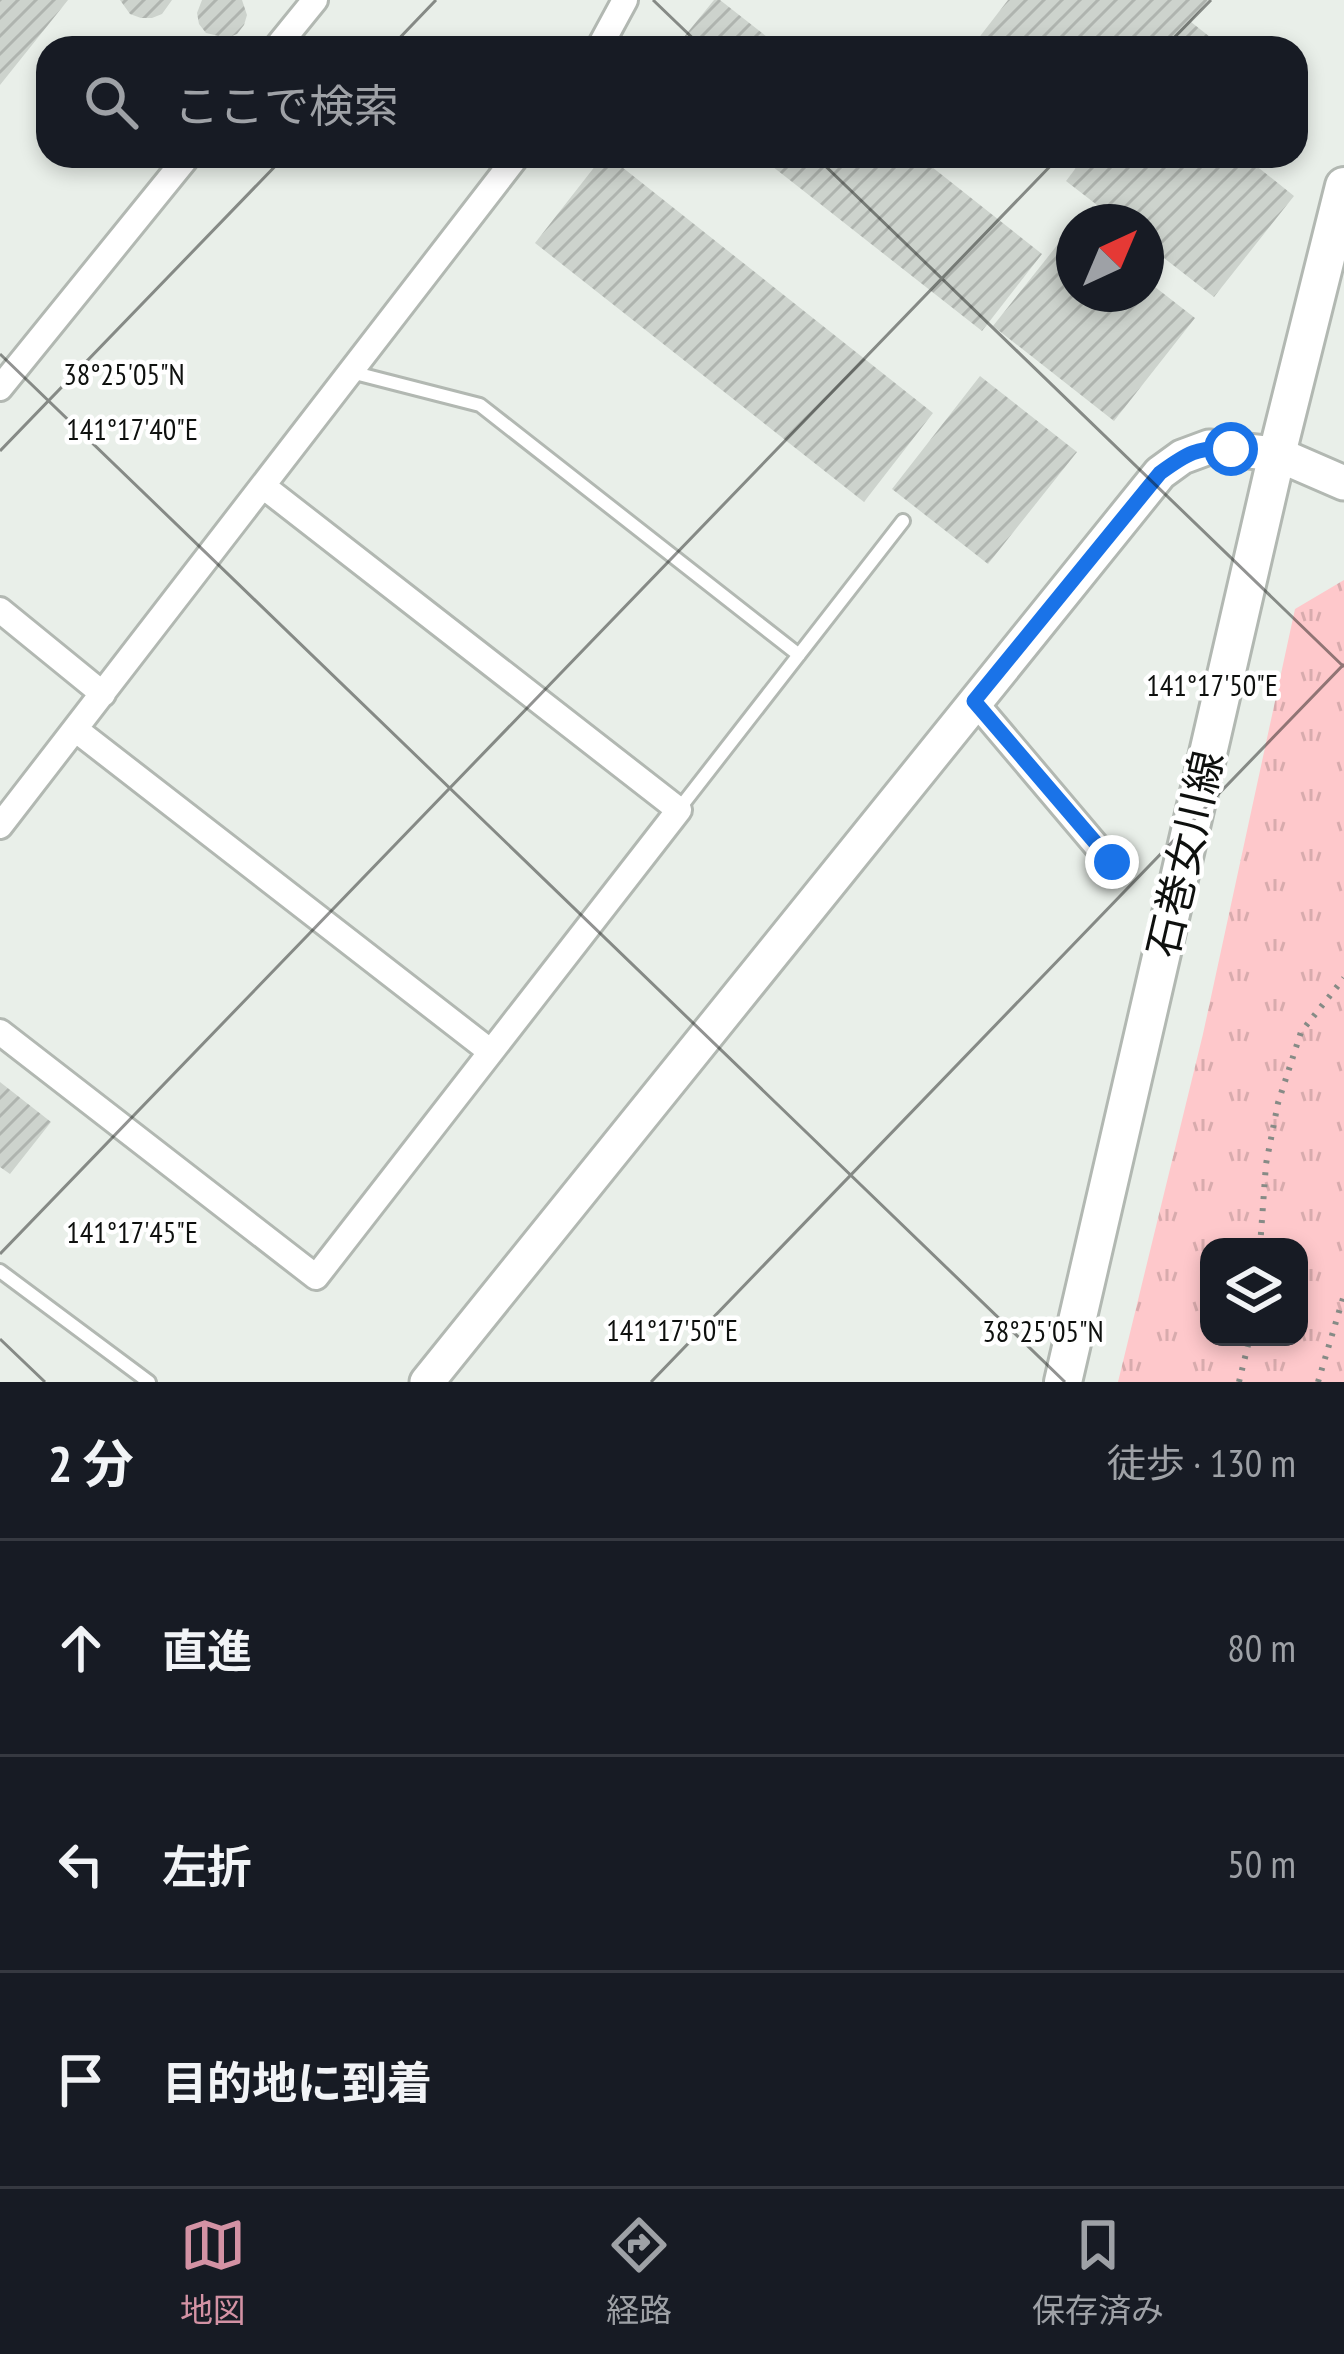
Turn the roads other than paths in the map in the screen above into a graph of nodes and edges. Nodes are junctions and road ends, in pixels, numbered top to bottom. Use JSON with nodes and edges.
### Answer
{"nodes":[{"id":1,"x":315,"y":0,"type":"edge"},
{"id":2,"x":625,"y":0,"type":"edge"},
{"id":3,"x":286,"y":36,"type":"edge"},
{"id":4,"x":606,"y":36,"type":"edge"},
{"id":5,"x":178,"y":168,"type":"edge"},
{"id":6,"x":508,"y":168,"type":"edge"},
{"id":7,"x":1344,"y":187,"type":"edge"},
{"id":8,"x":350,"y":372,"type":"junction"},
{"id":9,"x":0,"y":388,"type":"edge"},
{"id":10,"x":1277,"y":454,"type":"junction"},
{"id":11,"x":1344,"y":483,"type":"edge"},
{"id":12,"x":262,"y":486,"type":"junction"},
{"id":13,"x":903,"y":521,"type":"dead end"},
{"id":14,"x":0,"y":610,"type":"edge"},
{"id":15,"x":799,"y":655,"type":"junction"},
{"id":16,"x":103,"y":694,"type":"junction"},
{"id":17,"x":974,"y":701,"type":"junction"},
{"id":18,"x":75,"y":729,"type":"junction"},
{"id":19,"x":679,"y":810,"type":"junction"},
{"id":20,"x":0,"y":826,"type":"edge"},
{"id":21,"x":1112,"y":862,"type":"dead end"},
{"id":22,"x":0,"y":1032,"type":"edge"},
{"id":23,"x":490,"y":1052,"type":"junction"},
{"id":24,"x":0,"y":1271,"type":"edge"},
{"id":25,"x":149,"y":1382,"type":"edge"},
{"id":26,"x":427,"y":1382,"type":"edge"},
{"id":27,"x":1063,"y":1382,"type":"edge"}],
"edges":[{"from":1,"to":3,"type":"street"},
{"from":2,"to":4,"type":"street"},
{"from":5,"to":9,"type":"street"},
{"from":6,"to":8,"type":"street"},
{"from":7,"to":10,"type":"main road","name":"石巻女川線"},
{"from":8,"to":12,"type":"street"},
{"from":8,"to":15,"type":"lane"},
{"from":10,"to":11,"type":"street"},
{"from":10,"to":17,"type":"street"},
{"from":10,"to":27,"type":"main road","name":"石巻女川線"},
{"from":12,"to":16,"type":"street"},
{"from":12,"to":19,"type":"street"},
{"from":13,"to":15,"type":"lane"},
{"from":14,"to":16,"type":"street"},
{"from":15,"to":19,"type":"lane"},
{"from":16,"to":18,"type":"street"},
{"from":17,"to":21,"type":"street"},
{"from":17,"to":26,"type":"street"},
{"from":18,"to":20,"type":"street"},
{"from":18,"to":23,"type":"street"},
{"from":19,"to":23,"type":"street"},
{"from":22,"to":23,"type":"street"},
{"from":24,"to":25,"type":"lane"}]}
